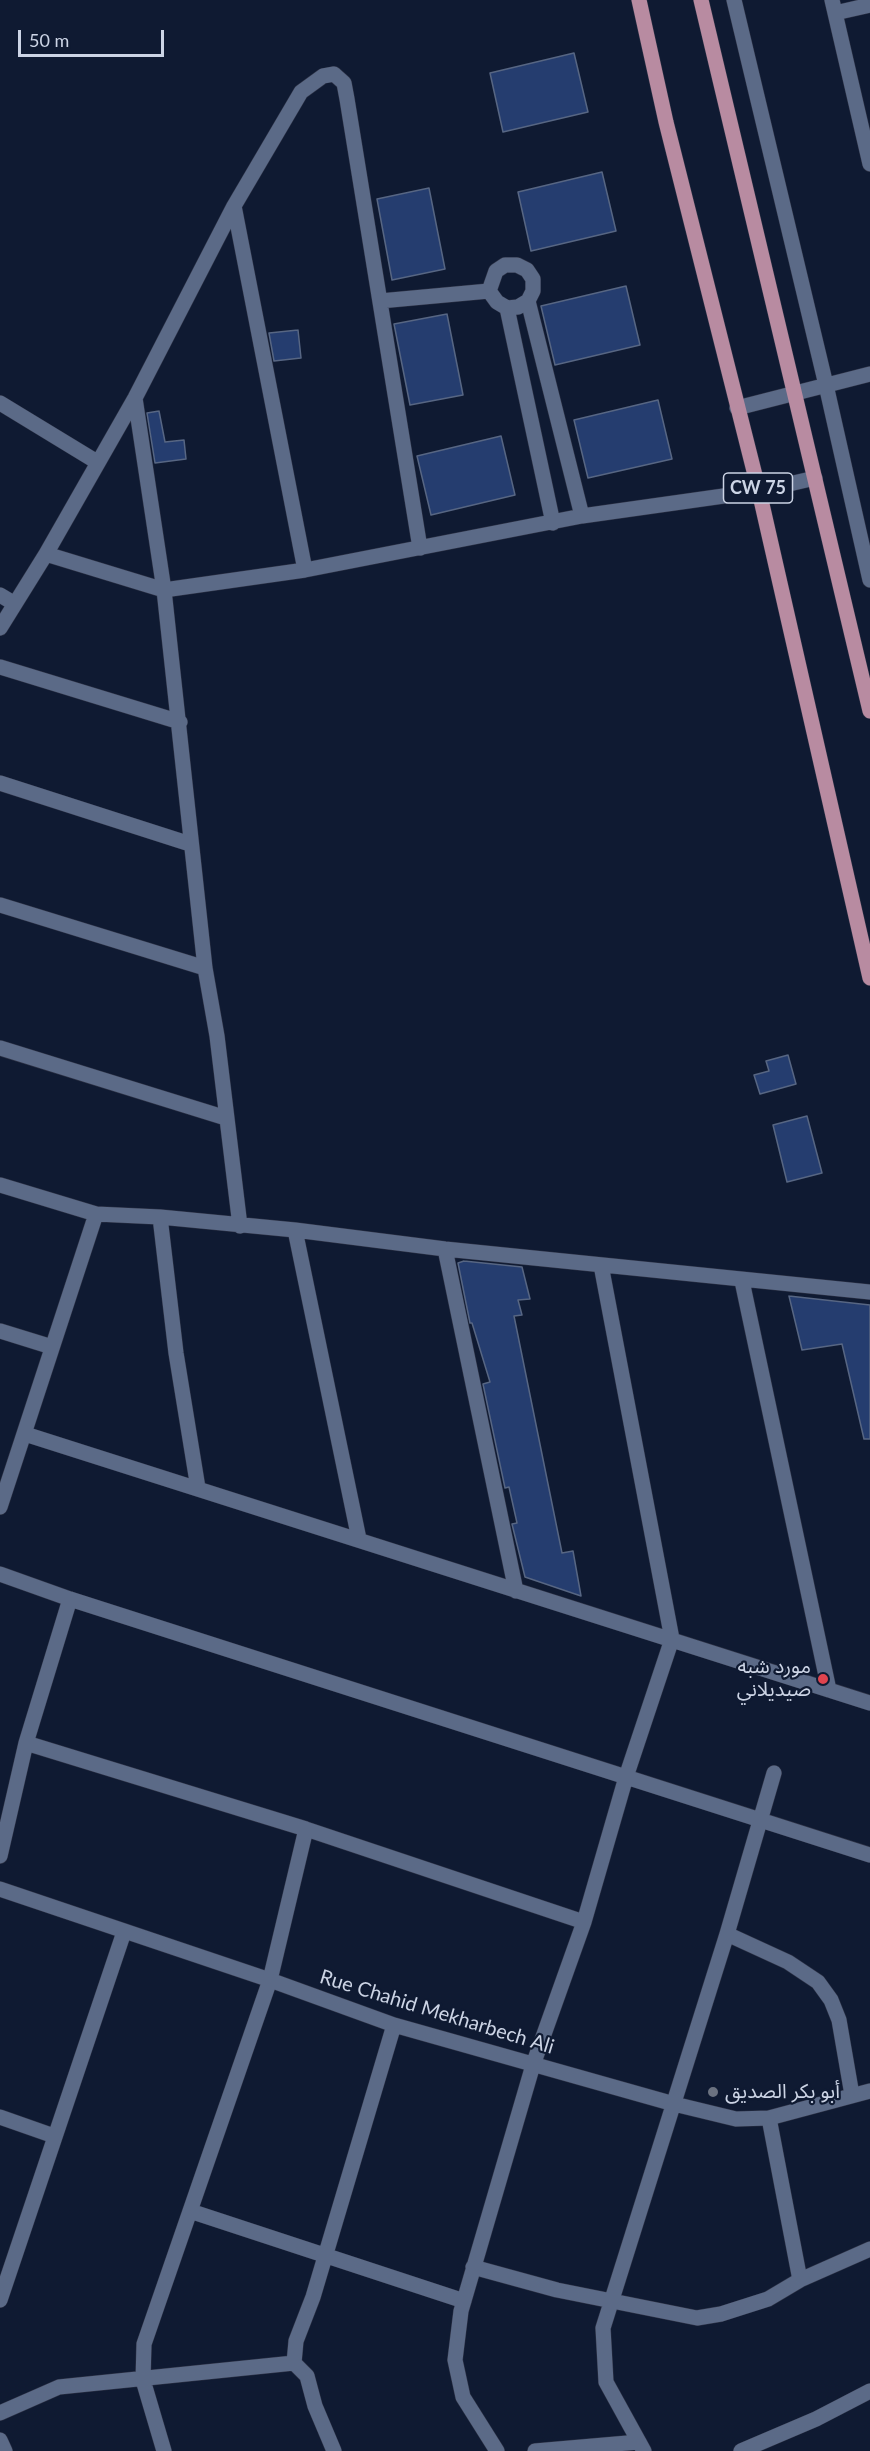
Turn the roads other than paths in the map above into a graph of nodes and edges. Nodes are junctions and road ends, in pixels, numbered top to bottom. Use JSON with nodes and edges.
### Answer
{"nodes":[{"id":1,"x":639,"y":0,"type":"edge"},
{"id":2,"x":701,"y":0,"type":"edge"},
{"id":3,"x":734,"y":0,"type":"edge"},
{"id":4,"x":870,"y":5,"type":"edge"},
{"id":5,"x":833,"y":6,"type":"edge"},
{"id":6,"x":870,"y":164,"type":"edge"},
{"id":7,"x":234,"y":206,"type":"junction"},
{"id":8,"x":489,"y":291,"type":"junction"},
{"id":9,"x":380,"y":301,"type":"junction"},
{"id":10,"x":528,"y":301,"type":"junction"},
{"id":11,"x":507,"y":308,"type":"junction"},
{"id":12,"x":870,"y":374,"type":"edge"},
{"id":13,"x":826,"y":385,"type":"junction"},
{"id":14,"x":795,"y":393,"type":"junction"},
{"id":15,"x":135,"y":398,"type":"junction"},
{"id":16,"x":0,"y":403,"type":"edge"},
{"id":17,"x":737,"y":408,"type":"junction"},
{"id":18,"x":97,"y":462,"type":"junction"},
{"id":19,"x":815,"y":478,"type":"junction"},
{"id":20,"x":759,"y":491,"type":"junction"},
{"id":21,"x":582,"y":516,"type":"junction"},
{"id":22,"x":553,"y":523,"type":"junction"},
{"id":23,"x":420,"y":548,"type":"junction"},
{"id":24,"x":46,"y":554,"type":"junction"},
{"id":25,"x":305,"y":570,"type":"junction"},
{"id":26,"x":870,"y":580,"type":"edge"},
{"id":27,"x":164,"y":590,"type":"junction"},
{"id":28,"x":0,"y":595,"type":"edge"},
{"id":29,"x":15,"y":604,"type":"junction"},
{"id":30,"x":0,"y":628,"type":"edge"},
{"id":31,"x":0,"y":667,"type":"edge"},
{"id":32,"x":870,"y":711,"type":"edge"},
{"id":33,"x":180,"y":722,"type":"junction"},
{"id":34,"x":0,"y":783,"type":"edge"},
{"id":35,"x":190,"y":844,"type":"junction"},
{"id":36,"x":0,"y":905,"type":"edge"},
{"id":37,"x":205,"y":968,"type":"junction"},
{"id":38,"x":870,"y":978,"type":"edge"},
{"id":39,"x":0,"y":1048,"type":"edge"},
{"id":40,"x":226,"y":1118,"type":"junction"},
{"id":41,"x":0,"y":1185,"type":"edge"},
{"id":42,"x":96,"y":1214,"type":"junction"},
{"id":43,"x":160,"y":1217,"type":"junction"},
{"id":44,"x":240,"y":1226,"type":"junction"},
{"id":45,"x":295,"y":1230,"type":"junction"},
{"id":46,"x":445,"y":1249,"type":"junction"},
{"id":47,"x":601,"y":1265,"type":"junction"},
{"id":48,"x":742,"y":1281,"type":"junction"},
{"id":49,"x":870,"y":1292,"type":"edge"},
{"id":50,"x":0,"y":1330,"type":"edge"},
{"id":51,"x":52,"y":1347,"type":"junction"},
{"id":52,"x":25,"y":1434,"type":"junction"},
{"id":53,"x":4,"y":1484,"type":"edge"},
{"id":54,"x":198,"y":1488,"type":"junction"},
{"id":55,"x":0,"y":1507,"type":"edge"},
{"id":56,"x":359,"y":1539,"type":"junction"},
{"id":57,"x":0,"y":1574,"type":"edge"},
{"id":58,"x":516,"y":1591,"type":"junction"},
{"id":59,"x":70,"y":1599,"type":"junction"},
{"id":60,"x":672,"y":1639,"type":"junction"},
{"id":61,"x":829,"y":1690,"type":"junction"},
{"id":62,"x":870,"y":1703,"type":"edge"},
{"id":63,"x":26,"y":1743,"type":"junction"},
{"id":64,"x":774,"y":1773,"type":"dead end"},
{"id":65,"x":626,"y":1777,"type":"junction"},
{"id":66,"x":760,"y":1818,"type":"junction"},
{"id":67,"x":306,"y":1829,"type":"junction"},
{"id":68,"x":870,"y":1855,"type":"edge"},
{"id":69,"x":0,"y":1856,"type":"edge"},
{"id":70,"x":0,"y":1888,"type":"edge"},
{"id":71,"x":584,"y":1922,"type":"junction"},
{"id":72,"x":124,"y":1932,"type":"junction"},
{"id":73,"x":727,"y":1934,"type":"junction"},
{"id":74,"x":270,"y":1980,"type":"junction"},
{"id":75,"x":394,"y":2025,"type":"junction"},
{"id":76,"x":533,"y":2065,"type":"junction"},
{"id":77,"x":870,"y":2091,"type":"edge"},
{"id":78,"x":852,"y":2094,"type":"junction"},
{"id":79,"x":674,"y":2104,"type":"junction"},
{"id":80,"x":0,"y":2117,"type":"edge"},
{"id":81,"x":769,"y":2118,"type":"junction"},
{"id":82,"x":54,"y":2136,"type":"junction"},
{"id":83,"x":190,"y":2211,"type":"junction"},
{"id":84,"x":870,"y":2249,"type":"edge"},
{"id":85,"x":326,"y":2255,"type":"junction"},
{"id":86,"x":473,"y":2267,"type":"junction"},
{"id":87,"x":800,"y":2280,"type":"junction"},
{"id":88,"x":0,"y":2300,"type":"edge"},
{"id":89,"x":464,"y":2301,"type":"junction"},
{"id":90,"x":612,"y":2302,"type":"junction"},
{"id":91,"x":294,"y":2363,"type":"junction"},
{"id":92,"x":143,"y":2380,"type":"junction"},
{"id":93,"x":870,"y":2391,"type":"edge"},
{"id":94,"x":0,"y":2413,"type":"edge"},
{"id":95,"x":0,"y":2440,"type":"edge"},
{"id":96,"x":641,"y":2447,"type":"edge"},
{"id":97,"x":5,"y":2451,"type":"edge"},
{"id":98,"x":164,"y":2451,"type":"edge"},
{"id":99,"x":334,"y":2451,"type":"edge"},
{"id":100,"x":497,"y":2451,"type":"edge"},
{"id":101,"x":535,"y":2451,"type":"edge"},
{"id":102,"x":741,"y":2451,"type":"edge"}],
"edges":[{"from":1,"to":17,"type":"main road","number":"CW 75"},
{"from":2,"to":14,"type":"main road","number":"CW 75"},
{"from":3,"to":13,"type":"street"},
{"from":4,"to":5,"type":"street"},
{"from":5,"to":6,"type":"street"},
{"from":7,"to":9,"type":"street"},
{"from":7,"to":15,"type":"street"},
{"from":7,"to":25,"type":"street"},
{"from":8,"to":9,"type":"street"},
{"from":8,"to":10,"type":"street"},
{"from":8,"to":11,"type":"street"},
{"from":9,"to":23,"type":"street"},
{"from":10,"to":11,"type":"street"},
{"from":10,"to":21,"type":"street"},
{"from":11,"to":22,"type":"street"},
{"from":12,"to":13,"type":"street"},
{"from":13,"to":14,"type":"street"},
{"from":13,"to":26,"type":"street"},
{"from":14,"to":17,"type":"street"},
{"from":14,"to":19,"type":"main road","number":"CW 75"},
{"from":15,"to":18,"type":"street"},
{"from":15,"to":27,"type":"street"},
{"from":16,"to":18,"type":"street"},
{"from":17,"to":20,"type":"main road","number":"CW 75"},
{"from":18,"to":24,"type":"street"},
{"from":19,"to":20,"type":"street"},
{"from":19,"to":32,"type":"main road","number":"CW 75"},
{"from":20,"to":21,"type":"street"},
{"from":20,"to":38,"type":"main road","number":"CW 75"},
{"from":21,"to":22,"type":"street"},
{"from":22,"to":23,"type":"street"},
{"from":23,"to":25,"type":"street"},
{"from":24,"to":27,"type":"street"},
{"from":24,"to":29,"type":"street"},
{"from":25,"to":27,"type":"street"},
{"from":27,"to":33,"type":"street"},
{"from":28,"to":29,"type":"street"},
{"from":29,"to":30,"type":"street"},
{"from":31,"to":33,"type":"street"},
{"from":33,"to":35,"type":"street"},
{"from":34,"to":35,"type":"street"},
{"from":35,"to":37,"type":"street"},
{"from":36,"to":37,"type":"street"},
{"from":37,"to":40,"type":"street"},
{"from":39,"to":40,"type":"street"},
{"from":40,"to":44,"type":"street"},
{"from":41,"to":42,"type":"street"},
{"from":42,"to":43,"type":"street"},
{"from":42,"to":51,"type":"street"},
{"from":43,"to":44,"type":"street"},
{"from":43,"to":54,"type":"street"},
{"from":44,"to":45,"type":"street"},
{"from":45,"to":46,"type":"street"},
{"from":45,"to":56,"type":"street"},
{"from":46,"to":47,"type":"street"},
{"from":46,"to":58,"type":"street"},
{"from":47,"to":48,"type":"street"},
{"from":47,"to":60,"type":"street"},
{"from":48,"to":49,"type":"street"},
{"from":48,"to":61,"type":"street"},
{"from":50,"to":51,"type":"street"},
{"from":51,"to":52,"type":"street"},
{"from":52,"to":53,"type":"street"},
{"from":52,"to":54,"type":"street"},
{"from":53,"to":55,"type":"street"},
{"from":54,"to":56,"type":"street"},
{"from":56,"to":58,"type":"street"},
{"from":57,"to":59,"type":"street"},
{"from":58,"to":60,"type":"street"},
{"from":59,"to":63,"type":"street"},
{"from":59,"to":65,"type":"street"},
{"from":60,"to":61,"type":"street"},
{"from":60,"to":65,"type":"street"},
{"from":61,"to":62,"type":"street"},
{"from":63,"to":67,"type":"street"},
{"from":63,"to":69,"type":"street"},
{"from":64,"to":66,"type":"street"},
{"from":65,"to":66,"type":"street"},
{"from":65,"to":71,"type":"street"},
{"from":66,"to":68,"type":"street"},
{"from":66,"to":73,"type":"street"},
{"from":67,"to":71,"type":"street"},
{"from":67,"to":74,"type":"street"},
{"from":70,"to":72,"type":"street","name":"Rue Chahid Mekharbech Ali"},
{"from":71,"to":76,"type":"street"},
{"from":72,"to":74,"type":"street","name":"Rue Chahid Mekharbech Ali"},
{"from":72,"to":82,"type":"street"},
{"from":73,"to":78,"type":"street"},
{"from":73,"to":79,"type":"street"},
{"from":74,"to":75,"type":"street","name":"Rue Chahid Mekharbech Ali"},
{"from":74,"to":83,"type":"street"},
{"from":75,"to":76,"type":"street","name":"Rue Chahid Mekharbech Ali"},
{"from":75,"to":85,"type":"street"},
{"from":76,"to":79,"type":"street","name":"Rue Chahid Mekharbech Ali"},
{"from":76,"to":86,"type":"street"},
{"from":77,"to":78,"type":"street","name":"Rue Chahid Mekharbech Ali"},
{"from":78,"to":81,"type":"street","name":"Rue Chahid Mekharbech Ali"},
{"from":79,"to":81,"type":"street","name":"Rue Chahid Mekharbech Ali"},
{"from":79,"to":90,"type":"street"},
{"from":80,"to":82,"type":"street"},
{"from":81,"to":87,"type":"street"},
{"from":82,"to":88,"type":"street"},
{"from":83,"to":85,"type":"street"},
{"from":83,"to":92,"type":"street"},
{"from":84,"to":87,"type":"street"},
{"from":85,"to":89,"type":"street"},
{"from":85,"to":91,"type":"street"},
{"from":86,"to":89,"type":"street"},
{"from":86,"to":90,"type":"street"},
{"from":87,"to":90,"type":"street"},
{"from":89,"to":100,"type":"street"},
{"from":90,"to":96,"type":"street"},
{"from":91,"to":92,"type":"street"},
{"from":91,"to":99,"type":"street"},
{"from":92,"to":94,"type":"street"},
{"from":92,"to":98,"type":"street"},
{"from":93,"to":102,"type":"street"},
{"from":95,"to":97,"type":"street"},
{"from":96,"to":101,"type":"street"}]}
